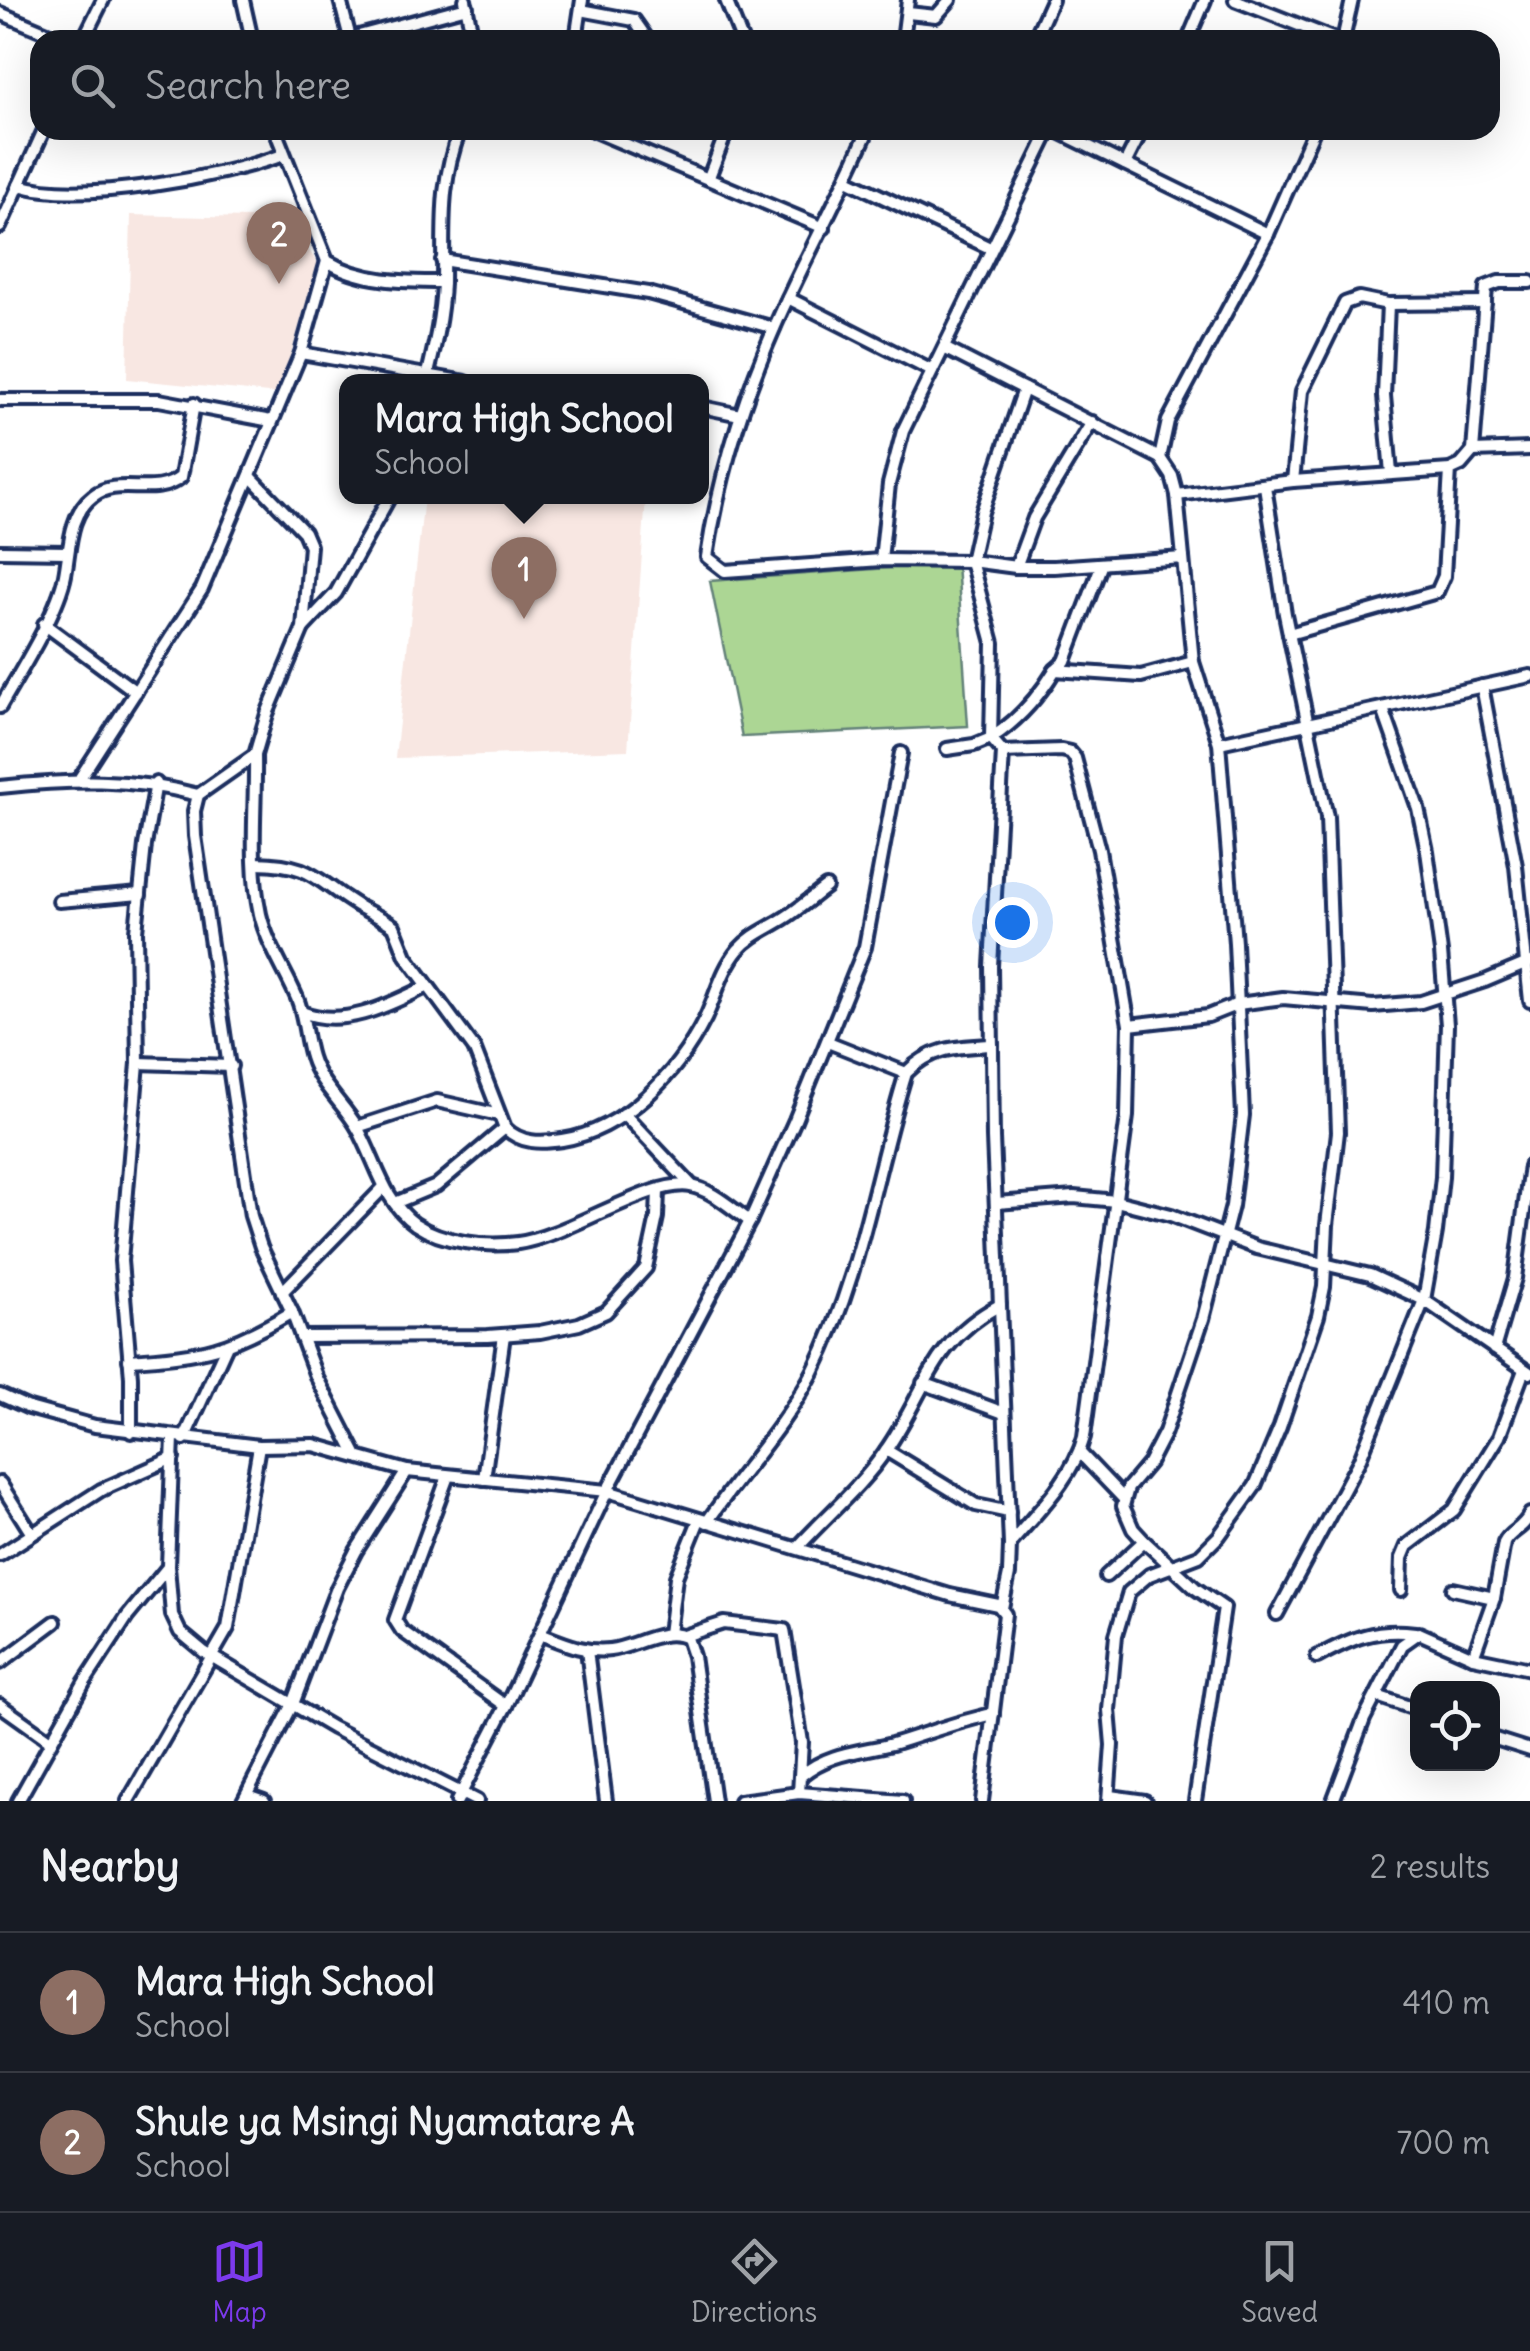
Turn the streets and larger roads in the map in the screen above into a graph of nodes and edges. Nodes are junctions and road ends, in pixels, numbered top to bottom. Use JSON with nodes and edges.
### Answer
{"nodes":[{"id":1,"x":103,"y":0,"type":"edge"},
{"id":2,"x":244,"y":0,"type":"edge"},
{"id":3,"x":340,"y":0,"type":"edge"},
{"id":4,"x":726,"y":0,"type":"edge"},
{"id":5,"x":908,"y":0,"type":"edge"},
{"id":6,"x":950,"y":0,"type":"edge"},
{"id":7,"x":1052,"y":0,"type":"edge"},
{"id":8,"x":1205,"y":0,"type":"edge"},
{"id":9,"x":1235,"y":0,"type":"edge"},
{"id":10,"x":1352,"y":0,"type":"edge"},
{"id":11,"x":466,"y":4,"type":"edge"},
{"id":12,"x":582,"y":5,"type":"edge"},
{"id":13,"x":0,"y":13,"type":"edge"},
{"id":14,"x":908,"y":13,"type":"junction"},
{"id":15,"x":40,"y":30,"type":"edge"},
{"id":16,"x":88,"y":30,"type":"edge"},
{"id":17,"x":250,"y":30,"type":"edge"},
{"id":18,"x":345,"y":30,"type":"edge"},
{"id":19,"x":378,"y":30,"type":"edge"},
{"id":20,"x":472,"y":30,"type":"edge"},
{"id":21,"x":578,"y":30,"type":"edge"},
{"id":22,"x":641,"y":30,"type":"edge"},
{"id":23,"x":738,"y":30,"type":"edge"},
{"id":24,"x":905,"y":30,"type":"edge"},
{"id":25,"x":1038,"y":30,"type":"edge"},
{"id":26,"x":1192,"y":30,"type":"edge"},
{"id":27,"x":1314,"y":30,"type":"edge"},
{"id":28,"x":1343,"y":30,"type":"edge"},
{"id":29,"x":39,"y":140,"type":"edge"},
{"id":30,"x":278,"y":140,"type":"edge"},
{"id":31,"x":456,"y":140,"type":"edge"},
{"id":32,"x":617,"y":140,"type":"edge"},
{"id":33,"x":629,"y":140,"type":"edge"},
{"id":34,"x":723,"y":140,"type":"edge"},
{"id":35,"x":864,"y":140,"type":"edge"},
{"id":36,"x":1047,"y":140,"type":"edge"},
{"id":37,"x":1073,"y":140,"type":"edge"},
{"id":38,"x":1137,"y":140,"type":"edge"},
{"id":39,"x":1310,"y":140,"type":"edge"},
{"id":40,"x":627,"y":144,"type":"junction"},
{"id":41,"x":283,"y":155,"type":"junction"},
{"id":42,"x":1125,"y":164,"type":"junction"},
{"id":43,"x":710,"y":178,"type":"junction"},
{"id":44,"x":846,"y":180,"type":"junction"},
{"id":45,"x":19,"y":185,"type":"junction"},
{"id":46,"x":0,"y":226,"type":"edge"},
{"id":47,"x":824,"y":228,"type":"junction"},
{"id":48,"x":1268,"y":234,"type":"junction"},
{"id":49,"x":990,"y":248,"type":"junction"},
{"id":50,"x":442,"y":260,"type":"junction"},
{"id":51,"x":327,"y":261,"type":"junction"},
{"id":52,"x":443,"y":282,"type":"junction"},
{"id":53,"x":1530,"y":282,"type":"edge"},
{"id":54,"x":788,"y":298,"type":"junction"},
{"id":55,"x":1485,"y":303,"type":"junction"},
{"id":56,"x":1388,"y":304,"type":"junction"},
{"id":57,"x":774,"y":328,"type":"junction"},
{"id":58,"x":944,"y":348,"type":"junction"},
{"id":59,"x":301,"y":354,"type":"junction"},
{"id":60,"x":932,"y":371,"type":"junction"},
{"id":61,"x":402,"y":374,"type":"edge"},
{"id":62,"x":428,"y":374,"type":"edge"},
{"id":63,"x":1024,"y":389,"type":"junction"},
{"id":64,"x":0,"y":400,"type":"edge"},
{"id":65,"x":194,"y":404,"type":"junction"},
{"id":66,"x":709,"y":408,"type":"edge"},
{"id":67,"x":740,"y":415,"type":"junction"},
{"id":68,"x":270,"y":421,"type":"junction"},
{"id":69,"x":1092,"y":422,"type":"junction"},
{"id":70,"x":1530,"y":449,"type":"edge"},
{"id":71,"x":1473,"y":451,"type":"junction"},
{"id":72,"x":1160,"y":458,"type":"junction"},
{"id":73,"x":1530,"y":463,"type":"edge"},
{"id":74,"x":1450,"y":470,"type":"junction"},
{"id":75,"x":1391,"y":473,"type":"junction"},
{"id":76,"x":250,"y":476,"type":"junction"},
{"id":77,"x":1293,"y":481,"type":"junction"},
{"id":78,"x":1266,"y":486,"type":"junction"},
{"id":79,"x":1177,"y":495,"type":"junction"},
{"id":80,"x":386,"y":504,"type":"edge"},
{"id":81,"x":0,"y":551,"type":"edge"},
{"id":82,"x":67,"y":552,"type":"junction"},
{"id":83,"x":1183,"y":558,"type":"junction"},
{"id":84,"x":881,"y":560,"type":"junction"},
{"id":85,"x":971,"y":561,"type":"junction"},
{"id":86,"x":1100,"y":566,"type":"junction"},
{"id":87,"x":1016,"y":567,"type":"junction"},
{"id":88,"x":44,"y":624,"type":"junction"},
{"id":89,"x":303,"y":628,"type":"junction"},
{"id":90,"x":1289,"y":634,"type":"junction"},
{"id":91,"x":1192,"y":662,"type":"junction"},
{"id":92,"x":1055,"y":670,"type":"junction"},
{"id":93,"x":1530,"y":676,"type":"edge"},
{"id":94,"x":1482,"y":686,"type":"junction"},
{"id":95,"x":136,"y":692,"type":"junction"},
{"id":96,"x":0,"y":707,"type":"edge"},
{"id":97,"x":1383,"y":709,"type":"junction"},
{"id":98,"x":1308,"y":726,"type":"junction"},
{"id":99,"x":992,"y":738,"type":"junction"},
{"id":100,"x":1219,"y":743,"type":"junction"},
{"id":101,"x":947,"y":749,"type":"dead end"},
{"id":102,"x":1004,"y":752,"type":"junction"},
{"id":103,"x":901,"y":753,"type":"dead end"},
{"id":104,"x":255,"y":754,"type":"junction"},
{"id":105,"x":78,"y":781,"type":"junction"},
{"id":106,"x":156,"y":784,"type":"junction"},
{"id":107,"x":0,"y":787,"type":"edge"},
{"id":108,"x":198,"y":794,"type":"junction"},
{"id":109,"x":256,"y":864,"type":"junction"},
{"id":110,"x":826,"y":887,"type":"dead end"},
{"id":111,"x":140,"y":894,"type":"junction"},
{"id":112,"x":60,"y":900,"type":"dead end"},
{"id":113,"x":1529,"y":962,"type":"edge"},
{"id":114,"x":426,"y":986,"type":"junction"},
{"id":115,"x":1446,"y":995,"type":"junction"},
{"id":116,"x":1530,"y":1001,"type":"edge"},
{"id":117,"x":1334,"y":1002,"type":"junction"},
{"id":118,"x":1238,"y":1004,"type":"junction"},
{"id":119,"x":302,"y":1012,"type":"junction"},
{"id":120,"x":1130,"y":1025,"type":"junction"},
{"id":121,"x":828,"y":1042,"type":"junction"},
{"id":122,"x":992,"y":1045,"type":"junction"},
{"id":123,"x":138,"y":1063,"type":"junction"},
{"id":124,"x":231,"y":1066,"type":"junction"},
{"id":125,"x":906,"y":1073,"type":"junction"},
{"id":126,"x":624,"y":1114,"type":"junction"},
{"id":127,"x":499,"y":1115,"type":"junction"},
{"id":128,"x":357,"y":1126,"type":"junction"},
{"id":129,"x":505,"y":1128,"type":"junction"},
{"id":130,"x":1530,"y":1166,"type":"edge"},
{"id":131,"x":692,"y":1186,"type":"junction"},
{"id":132,"x":384,"y":1188,"type":"junction"},
{"id":133,"x":658,"y":1190,"type":"junction"},
{"id":134,"x":1116,"y":1201,"type":"junction"},
{"id":135,"x":395,"y":1203,"type":"junction"},
{"id":136,"x":997,"y":1204,"type":"junction"},
{"id":137,"x":750,"y":1221,"type":"junction"},
{"id":138,"x":1225,"y":1238,"type":"junction"},
{"id":139,"x":1324,"y":1262,"type":"junction"},
{"id":140,"x":282,"y":1292,"type":"junction"},
{"id":141,"x":1424,"y":1300,"type":"junction"},
{"id":142,"x":1000,"y":1305,"type":"junction"},
{"id":143,"x":292,"y":1312,"type":"junction"},
{"id":144,"x":504,"y":1334,"type":"junction"},
{"id":145,"x":301,"y":1337,"type":"junction"},
{"id":146,"x":226,"y":1347,"type":"junction"},
{"id":147,"x":1494,"y":1349,"type":"junction"},
{"id":148,"x":129,"y":1360,"type":"junction"},
{"id":149,"x":1527,"y":1372,"type":"edge"},
{"id":150,"x":923,"y":1383,"type":"junction"},
{"id":151,"x":0,"y":1394,"type":"edge"},
{"id":152,"x":1004,"y":1413,"type":"junction"},
{"id":153,"x":131,"y":1432,"type":"junction"},
{"id":154,"x":178,"y":1438,"type":"junction"},
{"id":155,"x":258,"y":1446,"type":"junction"},
{"id":156,"x":886,"y":1450,"type":"junction"},
{"id":157,"x":1080,"y":1453,"type":"junction"},
{"id":158,"x":358,"y":1457,"type":"junction"},
{"id":159,"x":173,"y":1458,"type":"junction"},
{"id":160,"x":407,"y":1471,"type":"junction"},
{"id":161,"x":448,"y":1476,"type":"junction"},
{"id":162,"x":484,"y":1479,"type":"junction"},
{"id":163,"x":0,"y":1483,"type":"edge"},
{"id":164,"x":607,"y":1491,"type":"junction"},
{"id":165,"x":1123,"y":1498,"type":"junction"},
{"id":166,"x":1008,"y":1512,"type":"junction"},
{"id":167,"x":1530,"y":1514,"type":"edge"},
{"id":168,"x":703,"y":1521,"type":"junction"},
{"id":169,"x":32,"y":1534,"type":"junction"},
{"id":170,"x":1144,"y":1541,"type":"junction"},
{"id":171,"x":1010,"y":1545,"type":"junction"},
{"id":172,"x":797,"y":1548,"type":"junction"},
{"id":173,"x":0,"y":1555,"type":"edge"},
{"id":174,"x":168,"y":1566,"type":"junction"},
{"id":175,"x":1172,"y":1568,"type":"junction"},
{"id":176,"x":1106,"y":1576,"type":"dead end"},
{"id":177,"x":1454,"y":1589,"type":"dead end"},
{"id":178,"x":1401,"y":1590,"type":"dead end"},
{"id":179,"x":1494,"y":1598,"type":"junction"},
{"id":180,"x":1002,"y":1608,"type":"junction"},
{"id":181,"x":1277,"y":1614,"type":"dead end"},
{"id":182,"x":55,"y":1622,"type":"dead end"},
{"id":183,"x":1419,"y":1633,"type":"junction"},
{"id":184,"x":540,"y":1634,"type":"junction"},
{"id":185,"x":669,"y":1634,"type":"junction"},
{"id":186,"x":684,"y":1636,"type":"junction"},
{"id":187,"x":588,"y":1650,"type":"junction"},
{"id":188,"x":212,"y":1657,"type":"junction"},
{"id":189,"x":1473,"y":1657,"type":"junction"},
{"id":190,"x":1318,"y":1658,"type":"dead end"},
{"id":191,"x":0,"y":1663,"type":"edge"},
{"id":192,"x":1530,"y":1669,"type":"edge"},
{"id":193,"x":1377,"y":1696,"type":"junction"},
{"id":194,"x":293,"y":1704,"type":"junction"},
{"id":195,"x":0,"y":1706,"type":"edge"},
{"id":196,"x":506,"y":1706,"type":"junction"},
{"id":197,"x":1410,"y":1707,"type":"edge"},
{"id":198,"x":993,"y":1714,"type":"junction"},
{"id":199,"x":49,"y":1740,"type":"junction"},
{"id":200,"x":1500,"y":1741,"type":"edge"},
{"id":201,"x":1530,"y":1750,"type":"edge"},
{"id":202,"x":802,"y":1774,"type":"junction"},
{"id":203,"x":800,"y":1793,"type":"junction"},
{"id":204,"x":459,"y":1797,"type":"edge"},
{"id":205,"x":245,"y":1798,"type":"edge"},
{"id":206,"x":1109,"y":1798,"type":"edge"},
{"id":207,"x":857,"y":1799,"type":"edge"},
{"id":208,"x":18,"y":1801,"type":"edge"},
{"id":209,"x":128,"y":1801,"type":"edge"},
{"id":210,"x":264,"y":1801,"type":"edge"},
{"id":211,"x":477,"y":1801,"type":"edge"},
{"id":212,"x":606,"y":1801,"type":"edge"},
{"id":213,"x":714,"y":1801,"type":"edge"},
{"id":214,"x":740,"y":1801,"type":"edge"},
{"id":215,"x":902,"y":1801,"type":"edge"},
{"id":216,"x":982,"y":1801,"type":"edge"},
{"id":217,"x":1145,"y":1801,"type":"edge"},
{"id":218,"x":1195,"y":1801,"type":"edge"},
{"id":219,"x":1333,"y":1801,"type":"edge"}],
"edges":[{"from":1,"to":16,"type":"street"},
{"from":2,"to":17,"type":"street"},
{"from":3,"to":18,"type":"street"},
{"from":4,"to":23,"type":"street"},
{"from":5,"to":14,"type":"street"},
{"from":6,"to":14,"type":"street"},
{"from":7,"to":25,"type":"street"},
{"from":8,"to":26,"type":"street"},
{"from":9,"to":27,"type":"street"},
{"from":10,"to":28,"type":"street"},
{"from":11,"to":19,"type":"street"},
{"from":11,"to":20,"type":"street"},
{"from":12,"to":21,"type":"street"},
{"from":12,"to":22,"type":"street"},
{"from":13,"to":15,"type":"street"},
{"from":14,"to":24,"type":"street"},
{"from":29,"to":45,"type":"street"},
{"from":30,"to":41,"type":"street"},
{"from":31,"to":50,"type":"street"},
{"from":32,"to":40,"type":"street"},
{"from":33,"to":40,"type":"street"},
{"from":34,"to":43,"type":"street"},
{"from":35,"to":44,"type":"street"},
{"from":36,"to":49,"type":"street"},
{"from":37,"to":42,"type":"street"},
{"from":38,"to":42,"type":"street"},
{"from":39,"to":48,"type":"street"},
{"from":40,"to":43,"type":"street"},
{"from":41,"to":45,"type":"street"},
{"from":41,"to":51,"type":"street"},
{"from":42,"to":48,"type":"street"},
{"from":43,"to":47,"type":"street"},
{"from":44,"to":47,"type":"street"},
{"from":44,"to":49,"type":"street"},
{"from":45,"to":46,"type":"street"},
{"from":47,"to":54,"type":"street"},
{"from":48,"to":72,"type":"street"},
{"from":49,"to":58,"type":"street"},
{"from":50,"to":52,"type":"street"},
{"from":50,"to":57,"type":"street"},
{"from":51,"to":52,"type":"street"},
{"from":51,"to":59,"type":"street"},
{"from":52,"to":62,"type":"street"},
{"from":53,"to":55,"type":"street"},
{"from":54,"to":57,"type":"street"},
{"from":54,"to":60,"type":"street"},
{"from":55,"to":56,"type":"street"},
{"from":55,"to":71,"type":"street"},
{"from":56,"to":75,"type":"street"},
{"from":56,"to":77,"type":"street"},
{"from":57,"to":67,"type":"street"},
{"from":58,"to":60,"type":"street"},
{"from":58,"to":63,"type":"street"},
{"from":59,"to":61,"type":"street"},
{"from":59,"to":68,"type":"street"},
{"from":60,"to":84,"type":"street"},
{"from":63,"to":69,"type":"street"},
{"from":63,"to":85,"type":"street"},
{"from":64,"to":65,"type":"street"},
{"from":65,"to":68,"type":"street"},
{"from":65,"to":82,"type":"street"},
{"from":66,"to":67,"type":"street"},
{"from":67,"to":84,"type":"street"},
{"from":68,"to":76,"type":"street"},
{"from":69,"to":72,"type":"street"},
{"from":69,"to":87,"type":"street"},
{"from":70,"to":71,"type":"street"},
{"from":70,"to":73,"type":"street"},
{"from":71,"to":74,"type":"street"},
{"from":72,"to":79,"type":"street"},
{"from":74,"to":75,"type":"street"},
{"from":74,"to":90,"type":"street"},
{"from":75,"to":77,"type":"street"},
{"from":76,"to":89,"type":"street"},
{"from":76,"to":95,"type":"street"},
{"from":77,"to":78,"type":"street"},
{"from":78,"to":79,"type":"street"},
{"from":78,"to":90,"type":"street"},
{"from":79,"to":83,"type":"street"},
{"from":80,"to":89,"type":"street"},
{"from":81,"to":82,"type":"street"},
{"from":82,"to":88,"type":"street"},
{"from":83,"to":86,"type":"street"},
{"from":83,"to":91,"type":"street"},
{"from":84,"to":85,"type":"street"},
{"from":85,"to":87,"type":"street"},
{"from":85,"to":99,"type":"street"},
{"from":86,"to":87,"type":"street"},
{"from":86,"to":92,"type":"street"},
{"from":88,"to":95,"type":"street"},
{"from":88,"to":96,"type":"street"},
{"from":89,"to":104,"type":"street"},
{"from":90,"to":98,"type":"street"},
{"from":91,"to":92,"type":"street"},
{"from":91,"to":100,"type":"street"},
{"from":92,"to":99,"type":"street"},
{"from":93,"to":94,"type":"street"},
{"from":94,"to":97,"type":"street"},
{"from":94,"to":113,"type":"street"},
{"from":95,"to":105,"type":"street"},
{"from":97,"to":98,"type":"street"},
{"from":97,"to":115,"type":"street"},
{"from":98,"to":100,"type":"street"},
{"from":98,"to":117,"type":"street"},
{"from":99,"to":101,"type":"street"},
{"from":99,"to":102,"type":"street"},
{"from":100,"to":118,"type":"street"},
{"from":102,"to":120,"type":"street"},
{"from":102,"to":122,"type":"street"},
{"from":103,"to":121,"type":"street"},
{"from":104,"to":108,"type":"street"},
{"from":104,"to":109,"type":"street"},
{"from":105,"to":106,"type":"street"},
{"from":105,"to":107,"type":"street"},
{"from":106,"to":108,"type":"street"},
{"from":106,"to":111,"type":"street"},
{"from":108,"to":124,"type":"street"},
{"from":109,"to":114,"type":"street"},
{"from":109,"to":119,"type":"street"},
{"from":110,"to":126,"type":"street"},
{"from":111,"to":112,"type":"street"},
{"from":111,"to":123,"type":"street"},
{"from":113,"to":115,"type":"street"},
{"from":113,"to":116,"type":"street"},
{"from":114,"to":119,"type":"street"},
{"from":114,"to":127,"type":"street"},
{"from":115,"to":117,"type":"street"},
{"from":115,"to":141,"type":"street"},
{"from":117,"to":118,"type":"street"},
{"from":117,"to":139,"type":"street"},
{"from":118,"to":120,"type":"street"},
{"from":118,"to":138,"type":"street"},
{"from":119,"to":128,"type":"street"},
{"from":120,"to":134,"type":"street"},
{"from":121,"to":125,"type":"street"},
{"from":121,"to":137,"type":"street"},
{"from":122,"to":125,"type":"street"},
{"from":122,"to":136,"type":"street"},
{"from":123,"to":124,"type":"street"},
{"from":123,"to":148,"type":"street"},
{"from":124,"to":140,"type":"street"},
{"from":125,"to":168,"type":"street"},
{"from":126,"to":129,"type":"street"},
{"from":126,"to":131,"type":"street"},
{"from":127,"to":128,"type":"street"},
{"from":127,"to":129,"type":"street"},
{"from":128,"to":132,"type":"street"},
{"from":129,"to":135,"type":"street"},
{"from":130,"to":147,"type":"street"},
{"from":131,"to":133,"type":"street"},
{"from":131,"to":137,"type":"street"},
{"from":132,"to":135,"type":"street"},
{"from":132,"to":140,"type":"street"},
{"from":133,"to":135,"type":"street"},
{"from":133,"to":144,"type":"street"},
{"from":134,"to":136,"type":"street"},
{"from":134,"to":138,"type":"street"},
{"from":134,"to":157,"type":"street"},
{"from":136,"to":142,"type":"street"},
{"from":137,"to":164,"type":"street"},
{"from":138,"to":139,"type":"street"},
{"from":138,"to":165,"type":"street"},
{"from":139,"to":141,"type":"street"},
{"from":139,"to":175,"type":"street"},
{"from":140,"to":143,"type":"street"},
{"from":141,"to":147,"type":"street"},
{"from":141,"to":181,"type":"street"},
{"from":142,"to":150,"type":"street"},
{"from":142,"to":152,"type":"street"},
{"from":143,"to":145,"type":"street"},
{"from":143,"to":146,"type":"street"},
{"from":144,"to":145,"type":"street"},
{"from":144,"to":162,"type":"street"},
{"from":145,"to":158,"type":"street"},
{"from":146,"to":148,"type":"street"},
{"from":146,"to":154,"type":"street"},
{"from":147,"to":149,"type":"street"},
{"from":148,"to":153,"type":"street"},
{"from":149,"to":178,"type":"street"},
{"from":150,"to":152,"type":"street"},
{"from":150,"to":156,"type":"street"},
{"from":151,"to":153,"type":"street"},
{"from":152,"to":166,"type":"street"},
{"from":153,"to":154,"type":"street"},
{"from":154,"to":155,"type":"street"},
{"from":154,"to":159,"type":"street"},
{"from":155,"to":158,"type":"street"},
{"from":155,"to":188,"type":"street"},
{"from":156,"to":166,"type":"street"},
{"from":156,"to":172,"type":"street"},
{"from":157,"to":165,"type":"street"},
{"from":157,"to":171,"type":"street"},
{"from":158,"to":160,"type":"street"},
{"from":159,"to":169,"type":"street"},
{"from":159,"to":174,"type":"street"},
{"from":160,"to":161,"type":"street"},
{"from":160,"to":194,"type":"street"},
{"from":161,"to":162,"type":"street"},
{"from":161,"to":196,"type":"street"},
{"from":162,"to":164,"type":"street"},
{"from":163,"to":169,"type":"street"},
{"from":164,"to":168,"type":"street"},
{"from":164,"to":184,"type":"street"},
{"from":165,"to":170,"type":"street"},
{"from":166,"to":171,"type":"street"},
{"from":167,"to":179,"type":"street"},
{"from":168,"to":172,"type":"street"},
{"from":168,"to":185,"type":"street"},
{"from":169,"to":173,"type":"street"},
{"from":170,"to":175,"type":"street"},
{"from":170,"to":176,"type":"street"},
{"from":171,"to":180,"type":"street"},
{"from":172,"to":180,"type":"street"},
{"from":174,"to":188,"type":"street"},
{"from":174,"to":199,"type":"street"},
{"from":175,"to":206,"type":"street"},
{"from":175,"to":218,"type":"street"},
{"from":177,"to":179,"type":"street"},
{"from":179,"to":189,"type":"street"},
{"from":180,"to":198,"type":"street"},
{"from":182,"to":191,"type":"street"},
{"from":183,"to":189,"type":"street"},
{"from":183,"to":190,"type":"street"},
{"from":183,"to":193,"type":"street"},
{"from":184,"to":187,"type":"street"},
{"from":184,"to":196,"type":"street"},
{"from":185,"to":186,"type":"street"},
{"from":185,"to":187,"type":"street"},
{"from":186,"to":202,"type":"street"},
{"from":186,"to":213,"type":"street"},
{"from":187,"to":212,"type":"street"},
{"from":188,"to":194,"type":"street"},
{"from":188,"to":209,"type":"street"},
{"from":189,"to":192,"type":"street"},
{"from":193,"to":197,"type":"street"},
{"from":193,"to":219,"type":"street"},
{"from":194,"to":204,"type":"street"},
{"from":194,"to":205,"type":"street"},
{"from":195,"to":199,"type":"street"},
{"from":196,"to":204,"type":"street"},
{"from":198,"to":202,"type":"street"},
{"from":198,"to":216,"type":"street"},
{"from":199,"to":208,"type":"street"},
{"from":200,"to":201,"type":"street"},
{"from":202,"to":203,"type":"street"},
{"from":203,"to":207,"type":"street"},
{"from":203,"to":214,"type":"street"},
{"from":204,"to":211,"type":"street"},
{"from":205,"to":210,"type":"street"},
{"from":206,"to":217,"type":"street"},
{"from":207,"to":215,"type":"street"}]}
